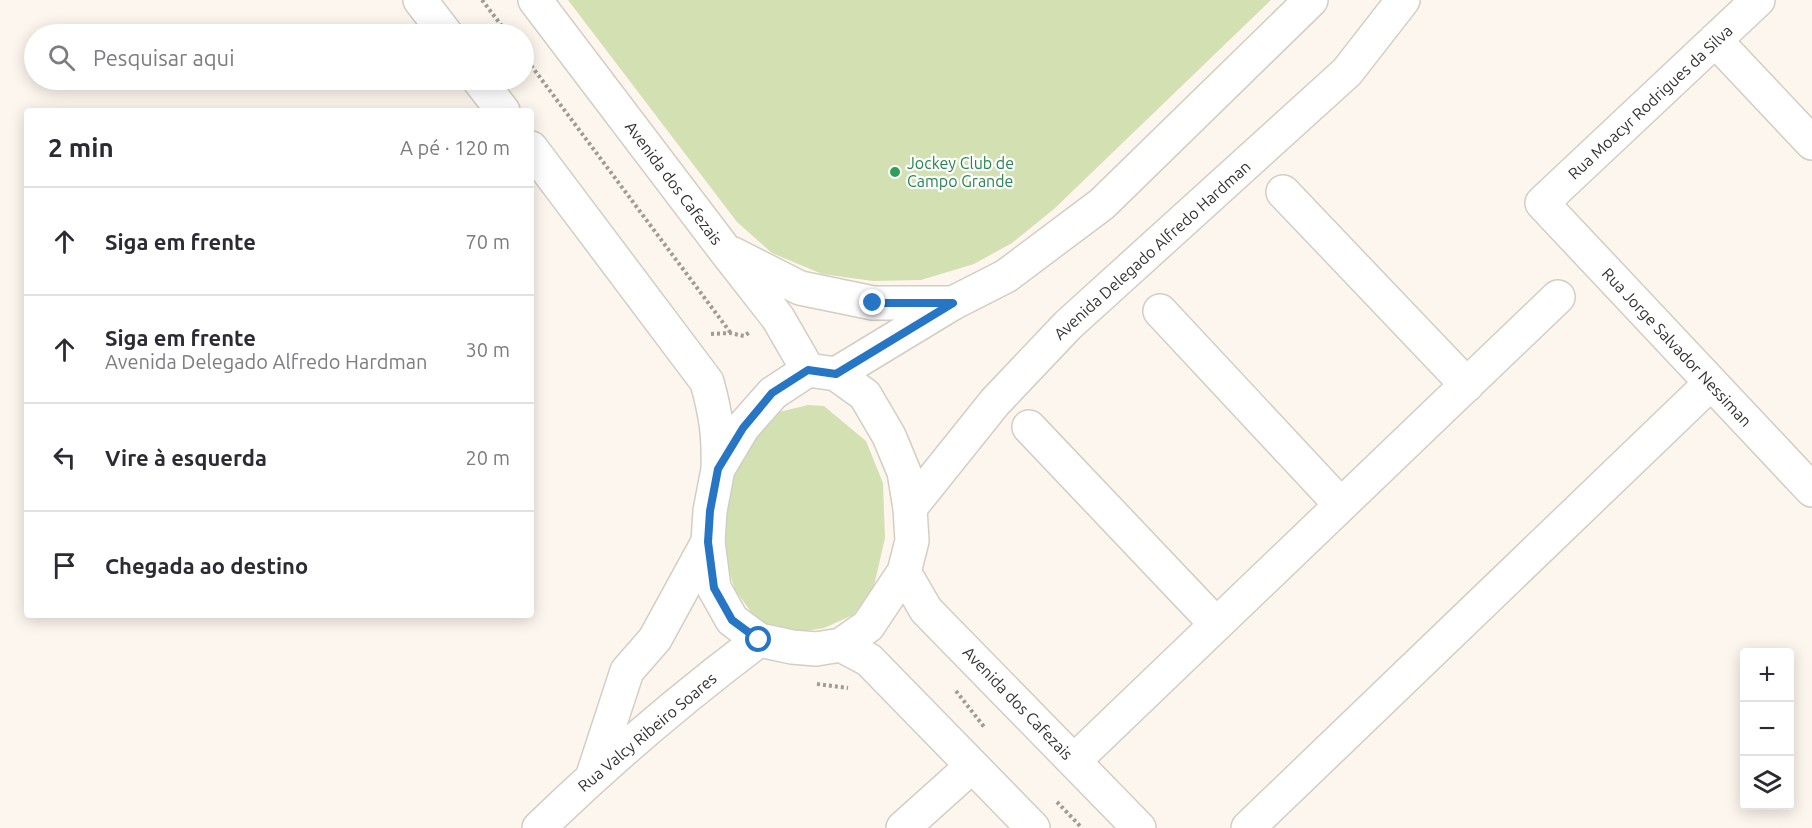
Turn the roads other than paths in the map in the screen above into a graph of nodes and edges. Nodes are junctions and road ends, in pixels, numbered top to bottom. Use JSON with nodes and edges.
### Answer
{"nodes":[{"id":1,"x":420,"y":0,"type":"edge"},
{"id":2,"x":535,"y":0,"type":"edge"},
{"id":3,"x":1311,"y":0,"type":"edge"},
{"id":4,"x":1403,"y":0,"type":"edge"},
{"id":5,"x":1758,"y":0,"type":"edge"},
{"id":6,"x":438,"y":24,"type":"edge"},
{"id":7,"x":1715,"y":40,"type":"junction"},
{"id":8,"x":487,"y":90,"type":"edge"},
{"id":9,"x":501,"y":108,"type":"edge"},
{"id":10,"x":1812,"y":143,"type":"edge"},
{"id":11,"x":534,"y":152,"type":"edge"},
{"id":12,"x":1282,"y":192,"type":"dead end"},
{"id":13,"x":1542,"y":203,"type":"joint"},
{"id":14,"x":723,"y":249,"type":"junction"},
{"id":15,"x":1558,"y":297,"type":"dead end"},
{"id":16,"x":953,"y":303,"type":"junction"},
{"id":17,"x":1160,"y":311,"type":"dead end"},
{"id":18,"x":822,"y":372,"type":"junction"},
{"id":19,"x":1711,"y":383,"type":"junction"},
{"id":20,"x":1467,"y":385,"type":"junction"},
{"id":21,"x":1029,"y":427,"type":"dead end"},
{"id":22,"x":718,"y":469,"type":"junction"},
{"id":23,"x":1812,"y":490,"type":"edge"},
{"id":24,"x":1341,"y":505,"type":"junction"},
{"id":25,"x":910,"y":508,"type":"junction"},
{"id":26,"x":708,"y":542,"type":"junction"},
{"id":27,"x":904,"y":572,"type":"junction"},
{"id":28,"x":1216,"y":624,"type":"junction"},
{"id":29,"x":759,"y":640,"type":"junction"},
{"id":30,"x":841,"y":645,"type":"junction"},
{"id":31,"x":1074,"y":761,"type":"junction"},
{"id":32,"x":972,"y":766,"type":"junction"},
{"id":33,"x":593,"y":776,"type":"junction"},
{"id":34,"x":539,"y":828,"type":"edge"},
{"id":35,"x":903,"y":828,"type":"edge"},
{"id":36,"x":1033,"y":828,"type":"edge"},
{"id":37,"x":1139,"y":828,"type":"edge"},
{"id":38,"x":1248,"y":828,"type":"edge"}],
"edges":[{"from":1,"to":6,"type":"street"},
{"from":2,"to":14,"type":"street","name":"Avenida dos Cafezais"},
{"from":3,"to":16,"type":"street"},
{"from":4,"to":25,"type":"street","name":"Avenida Delegado Alfredo Hardman"},
{"from":5,"to":7,"type":"street","name":"Rua Moacyr Rodrigues da Silva"},
{"from":7,"to":10,"type":"street"},
{"from":7,"to":13,"type":"street","name":"Rua Moacyr Rodrigues da Silva"},
{"from":8,"to":9,"type":"street"},
{"from":11,"to":22,"type":"street"},
{"from":12,"to":20,"type":"street"},
{"from":13,"to":19,"type":"street","name":"Rua Jorge Salvador Nessiman"},
{"from":14,"to":16,"type":"street"},
{"from":14,"to":18,"type":"street","name":"Avenida dos Cafezais"},
{"from":15,"to":20,"type":"street"},
{"from":16,"to":18,"type":"street"},
{"from":17,"to":24,"type":"street"},
{"from":18,"to":22,"type":"street"},
{"from":18,"to":25,"type":"street"},
{"from":19,"to":23,"type":"street","name":"Rua Jorge Salvador Nessiman"},
{"from":19,"to":38,"type":"street"},
{"from":20,"to":24,"type":"street"},
{"from":21,"to":28,"type":"street"},
{"from":22,"to":26,"type":"street"},
{"from":24,"to":28,"type":"street"},
{"from":25,"to":27,"type":"street"},
{"from":26,"to":29,"type":"street"},
{"from":26,"to":33,"type":"street"},
{"from":27,"to":30,"type":"street"},
{"from":27,"to":31,"type":"street","name":"Avenida dos Cafezais"},
{"from":28,"to":31,"type":"street"},
{"from":29,"to":30,"type":"street"},
{"from":29,"to":33,"type":"street","name":"Rua Valcy Ribeiro Soares"},
{"from":30,"to":32,"type":"street"},
{"from":31,"to":37,"type":"street","name":"Avenida dos Cafezais"},
{"from":32,"to":35,"type":"street"},
{"from":32,"to":36,"type":"street"},
{"from":33,"to":34,"type":"street","name":"Rua Valcy Ribeiro Soares"}]}
